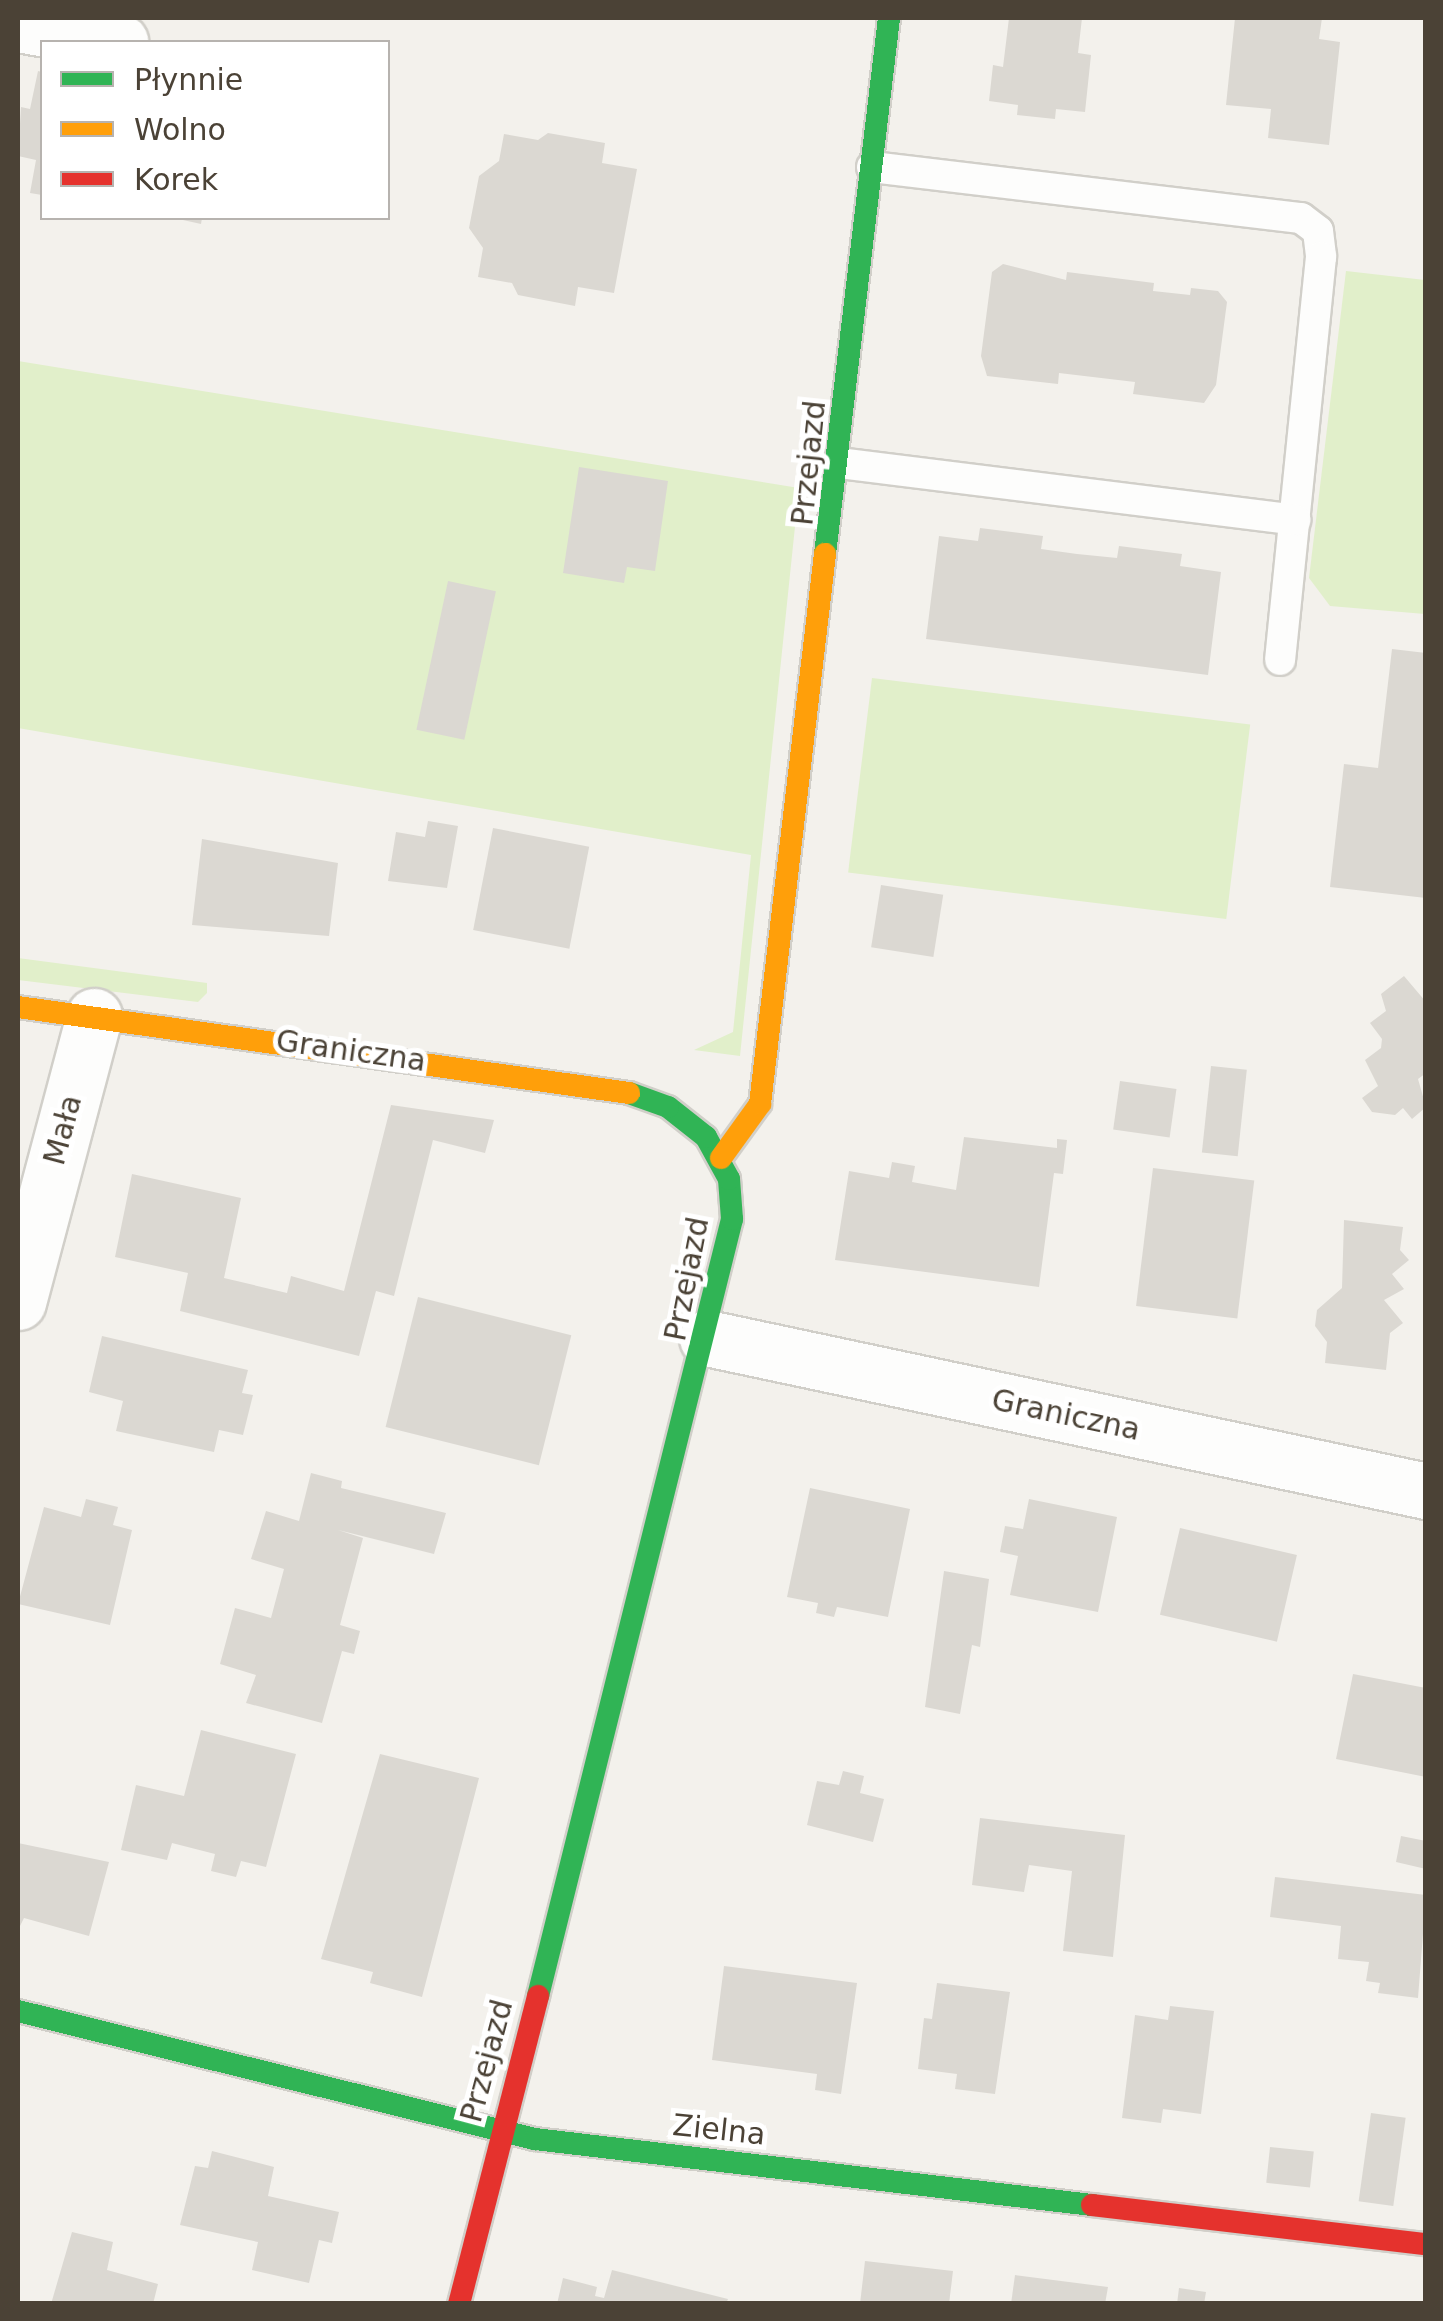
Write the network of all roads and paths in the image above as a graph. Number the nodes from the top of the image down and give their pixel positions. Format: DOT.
graph roads {
  1 [pos="889,18"];
  2 [pos="18,24"];
  3 [pos="109,40"];
  4 [pos="872,167"];
  5 [pos="839,462"];
  6 [pos="1294,520"];
  7 [pos="1280,660"];
  8 [pos="18,1006"];
  9 [pos="94,1016"];
  10 [pos="721,1158"];
  11 [pos="18,1302"];
  12 [pos="707,1338"];
  13 [pos="1426,1491"];
  14 [pos="18,2011"];
  15 [pos="499,2134"];
  16 [pos="1426,2244"];
  17 [pos="459,2304"];
  1 -- 4 [label="street, Przejazd"];
  2 -- 3 [label="street"];
  4 -- 5 [label="street, Przejazd"];
  4 -- 6 [label="lane"];
  5 -- 6 [label="lane"];
  5 -- 10 [label="street, Przejazd"];
  6 -- 7 [label="lane"];
  8 -- 9 [label="street, Graniczna"];
  9 -- 10 [label="street, Graniczna"];
  9 -- 11 [label="street, Mała"];
  10 -- 12 [label="street, Przejazd"];
  12 -- 13 [label="street, Graniczna"];
  12 -- 15 [label="street, Przejazd"];
  14 -- 15 [label="street, Zielna"];
  15 -- 16 [label="street, Zielna"];
  15 -- 17 [label="street, Przejazd"];
}
